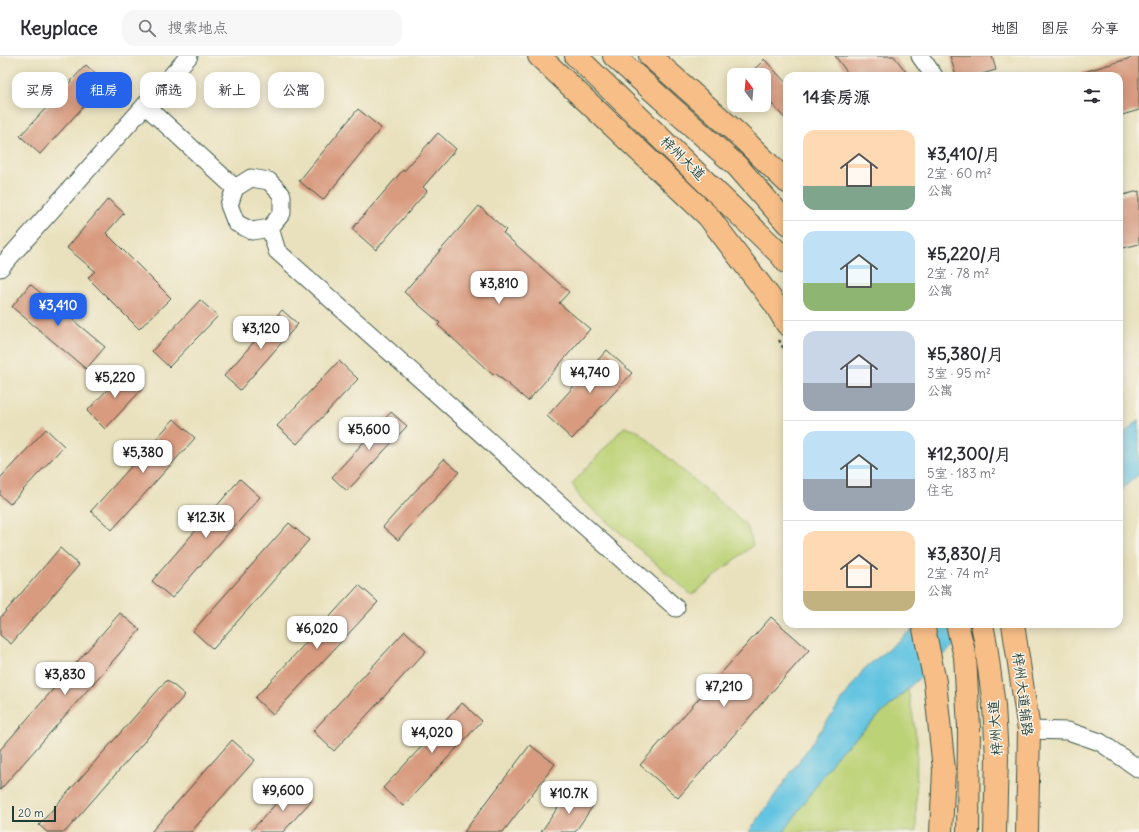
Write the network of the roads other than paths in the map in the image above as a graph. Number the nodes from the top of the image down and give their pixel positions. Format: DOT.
graph roads {
  1 [pos="189,56"];
  2 [pos="539,56"];
  3 [pos="576,56"];
  4 [pos="614,56"];
  5 [pos="650,56"];
  6 [pos="920,56"];
  7 [pos="175,72"];
  8 [pos="931,72"];
  9 [pos="142,108"];
  10 [pos="148,108"];
  11 [pos="783,178"];
  12 [pos="235,188"];
  13 [pos="783,218"];
  14 [pos="270,228"];
  15 [pos="783,258"];
  16 [pos="0,268"];
  17 [pos="781,329"];
  18 [pos="676,608"];
  19 [pos="924,628"];
  20 [pos="958,628"];
  21 [pos="983,628"];
  22 [pos="1014,628"];
  23 [pos="1029,730"];
  24 [pos="1139,769"];
  25 [pos="941,832"];
  26 [pos="968,832"];
  27 [pos="995,832"];
  28 [pos="1027,832"];
  1 -- 7 [label="street"];
  2 -- 17 [label="main road"];
  3 -- 15 [label="main road, 梓州大道"];
  4 -- 13 [label="main road, 梓州大道"];
  5 -- 11 [label="main road"];
  6 -- 8 [label="street"];
  9 -- 16 [label="street"];
  10 -- 12 [label="street"];
  12 -- 14 [label="street"];
  12 -- 14 [label="street"];
  14 -- 18 [label="street"];
  19 -- 25 [label="main road"];
  20 -- 26 [label="main road, 梓州大道"];
  21 -- 27 [label="main road, 梓州大道"];
  22 -- 23 [label="main road, 梓州大道辅路"];
  23 -- 24 [label="street"];
  23 -- 28 [label="main road, 梓州大道辅路"];
}
